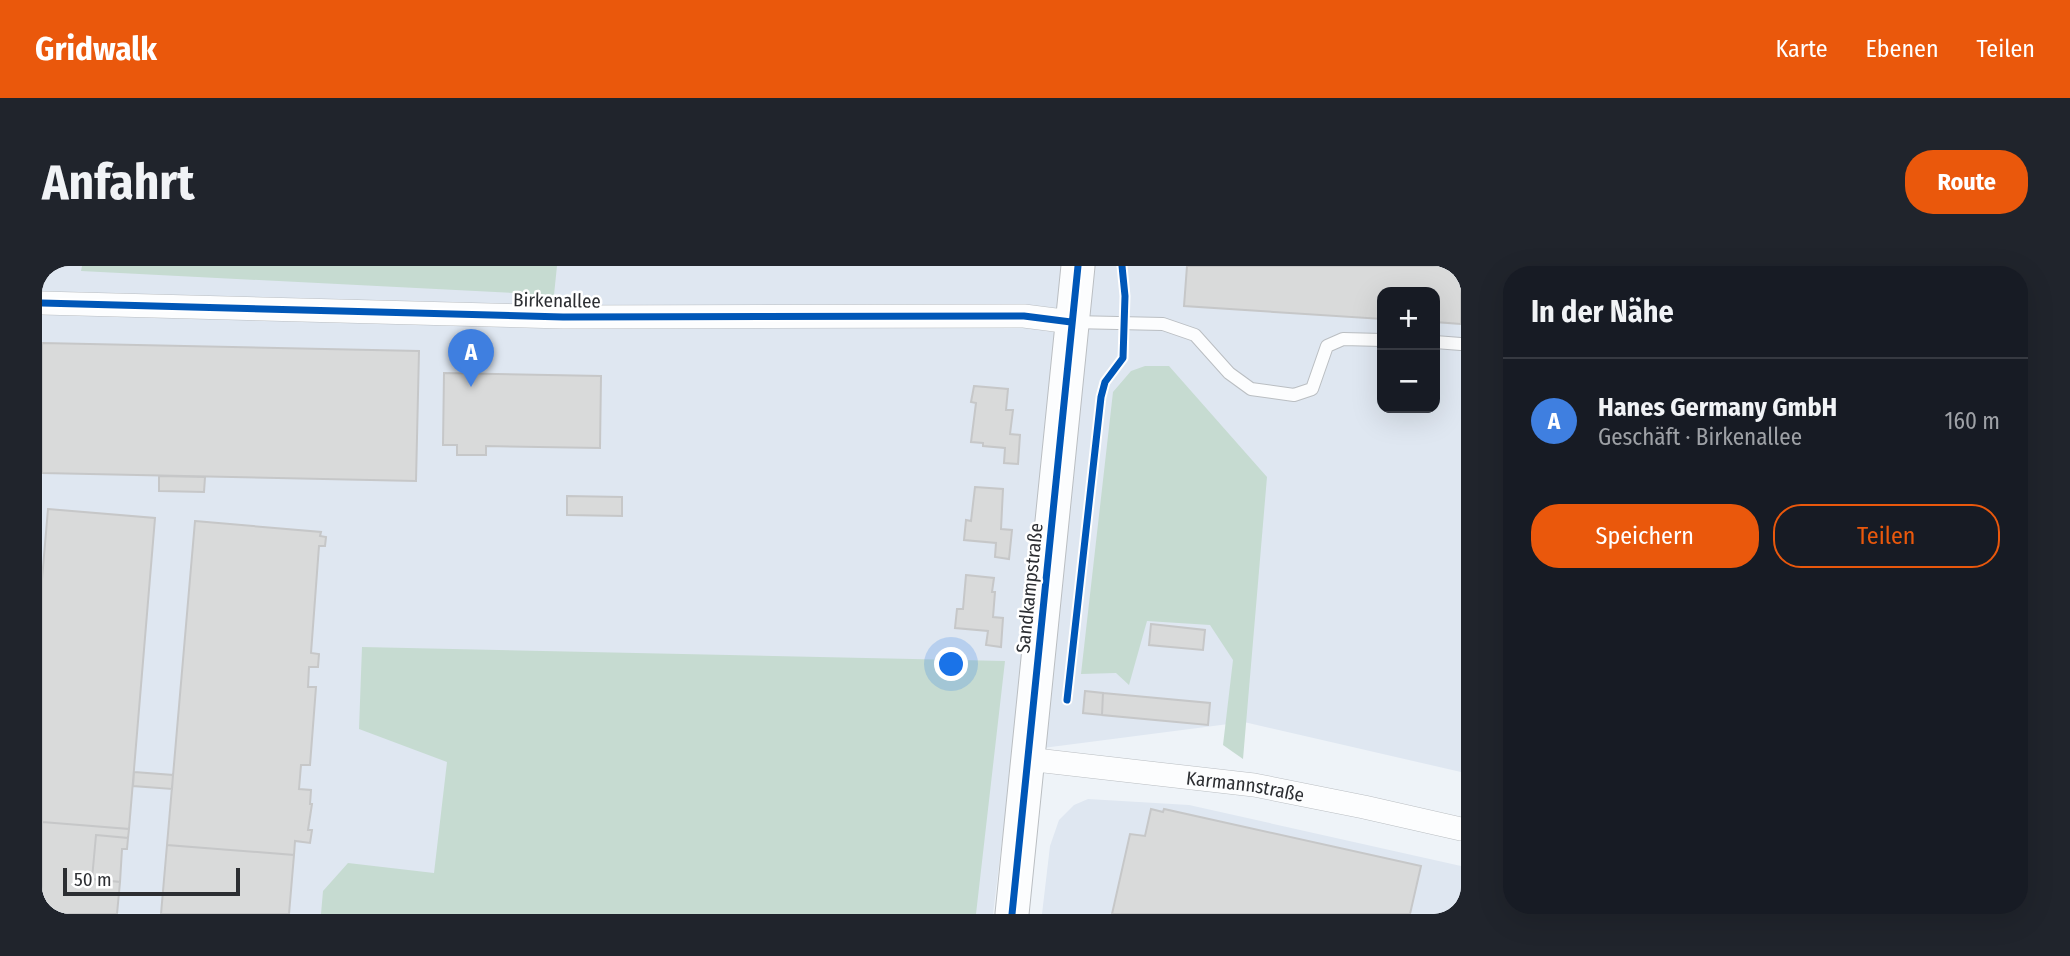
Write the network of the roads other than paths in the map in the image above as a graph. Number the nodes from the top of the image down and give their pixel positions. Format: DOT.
graph roads {
  1 [pos="1078,266"];
  2 [pos="42,303"];
  3 [pos="1071,322"];
  4 [pos="1377,340"];
  5 [pos="1440,342"];
  6 [pos="1461,344"];
  7 [pos="1027,759"];
  8 [pos="1461,829"];
  9 [pos="1012,914"];
  1 -- 3 [label="street, Sandkampstraße"];
  2 -- 3 [label="street, Birkenallee"];
  3 -- 4 [label="lane"];
  3 -- 7 [label="street, Sandkampstraße"];
  5 -- 6 [label="lane"];
  7 -- 8 [label="street, Karmannstraße"];
  7 -- 9 [label="street, Sandkampstraße"];
}
